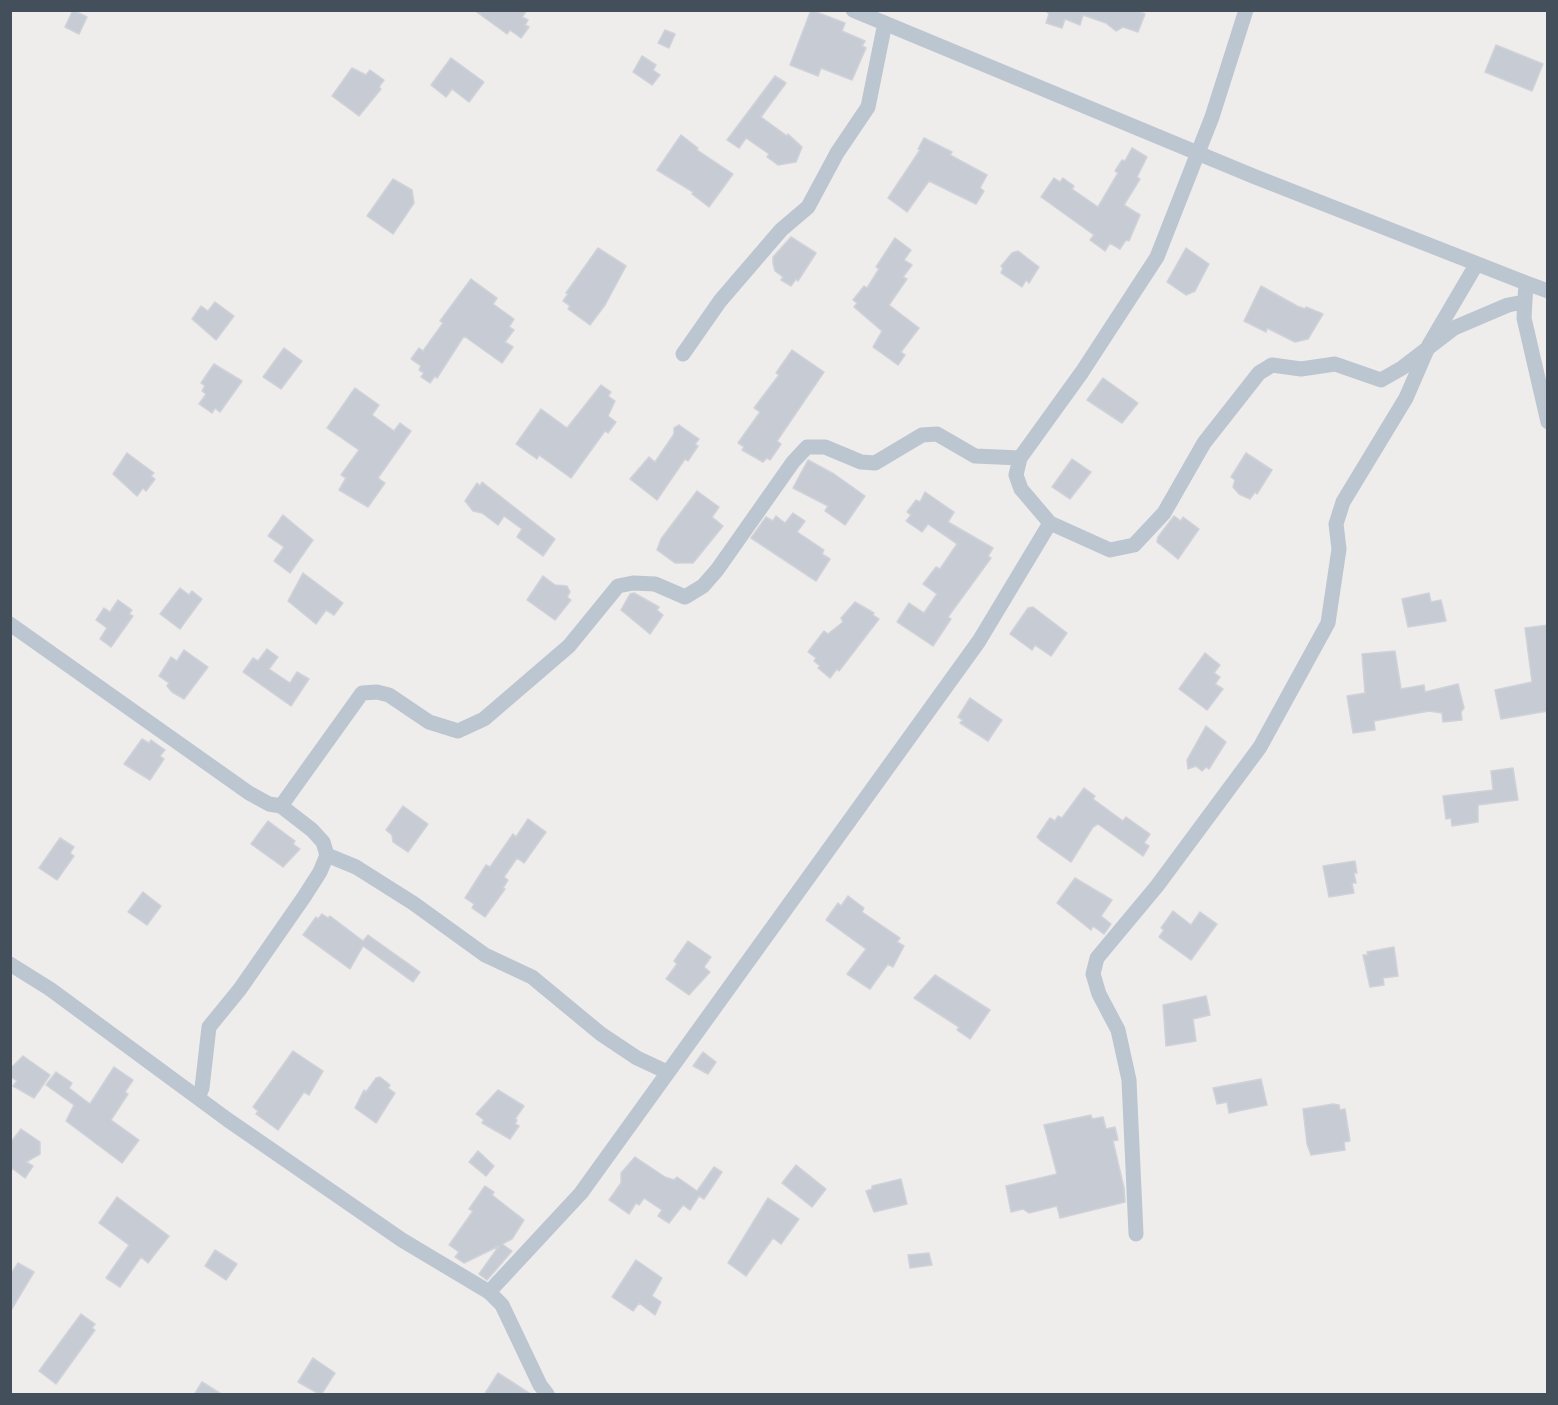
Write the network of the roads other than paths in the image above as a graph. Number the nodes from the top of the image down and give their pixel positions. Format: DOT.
graph roads {
  1 [pos="853,10"];
  2 [pos="1246,10"];
  3 [pos="885,23"];
  4 [pos="1198,152"];
  5 [pos="1476,265"];
  6 [pos="1526,283"];
  7 [pos="1548,291"];
  8 [pos="1524,302"];
  9 [pos="1430,345"];
  10 [pos="683,354"];
  11 [pos="1548,422"];
  12 [pos="1020,458"];
  13 [pos="1050,523"];
  14 [pos="10,624"];
  15 [pos="281,806"];
  16 [pos="327,855"];
  17 [pos="10,964"];
  18 [pos="667,1072"];
  19 [pos="198,1098"];
  20 [pos="1136,1234"];
  21 [pos="489,1292"];
  22 [pos="548,1395"];
  1 -- 3 [label="street"];
  2 -- 4 [label="street"];
  3 -- 4 [label="street"];
  3 -- 10 [label="street"];
  4 -- 5 [label="street"];
  4 -- 12 [label="street"];
  5 -- 6 [label="street"];
  5 -- 9 [label="street"];
  6 -- 7 [label="street"];
  6 -- 8 [label="street"];
  8 -- 9 [label="street"];
  8 -- 11 [label="street"];
  9 -- 13 [label="street"];
  9 -- 20 [label="street"];
  12 -- 13 [label="street"];
  12 -- 15 [label="street"];
  13 -- 18 [label="street"];
  14 -- 15 [label="street"];
  15 -- 16 [label="street"];
  16 -- 18 [label="street"];
  16 -- 19 [label="street"];
  17 -- 19 [label="street"];
  18 -- 21 [label="street"];
  19 -- 21 [label="street"];
  21 -- 22 [label="street"];
}
